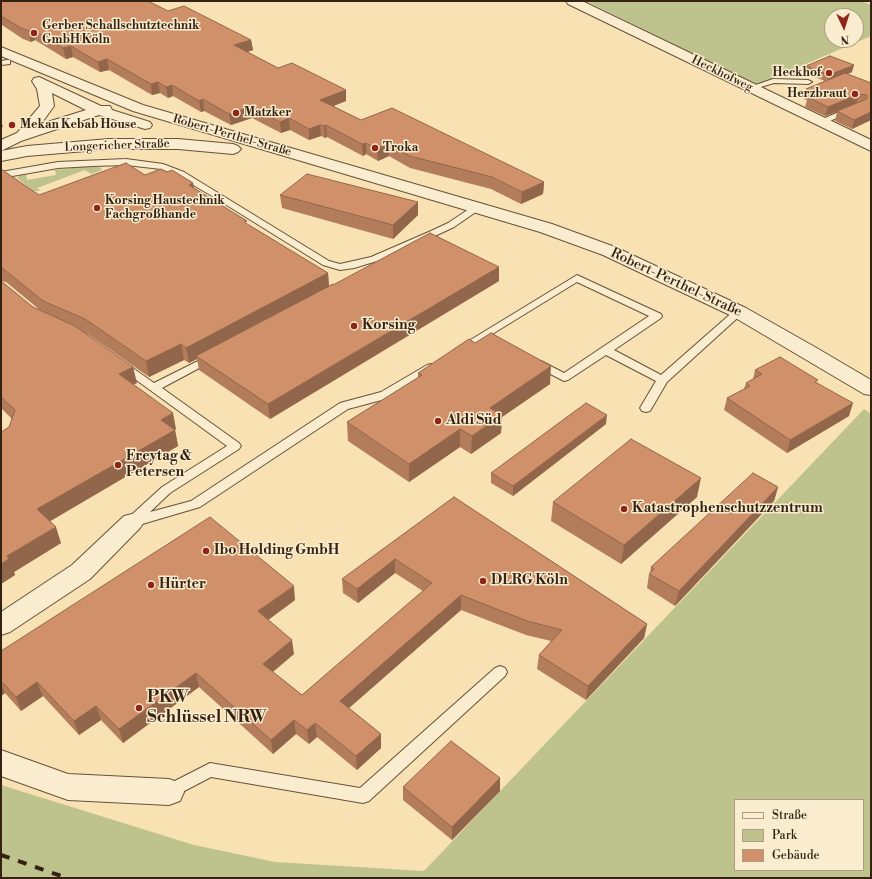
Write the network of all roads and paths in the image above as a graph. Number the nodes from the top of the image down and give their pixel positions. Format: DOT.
graph roads {
  1 [pos="572,1"];
  2 [pos="2,59"];
  3 [pos="39,81"];
  4 [pos="808,82"];
  5 [pos="751,88"];
  6 [pos="97,91"];
  7 [pos="860,107"];
  8 [pos="138,108"];
  9 [pos="98,110"];
  10 [pos="820,122"];
  11 [pos="16,138"];
  12 [pos="1,146"];
  13 [pos="871,146"];
  14 [pos="233,149"];
  15 [pos="1,156"];
  16 [pos="118,162"];
  17 [pos="108,171"];
  18 [pos="5,174"];
  19 [pos="17,182"];
  20 [pos="473,206"];
  21 [pos="354,265"];
  22 [pos="349,278"];
  23 [pos="739,312"];
  24 [pos="486,334"];
  25 [pos="498,341"];
  26 [pos="606,350"];
  27 [pos="222,351"];
  28 [pos="452,354"];
  29 [pos="530,359"];
  30 [pos="116,361"];
  31 [pos="439,362"];
  32 [pos="662,380"];
  33 [pos="154,388"];
  34 [pos="871,389"];
  35 [pos="646,408"];
  36 [pos="132,522"];
  37 [pos="1,625"];
  38 [pos="500,672"];
  39 [pos="1,763"];
  40 [pos="169,792"];
  1 -- 5 [label="street, Heckhofweg"];
  2 -- 3 [label="street, Robert-Perthel-Straße"];
  2 -- 6 [label="street, Robert-Perthel-Straße"];
  3 -- 9 [label="street, Robert-Perthel-Straße"];
  3 -- 11 [label="street, Longericher Straße"];
  4 -- 5 [label="lane"];
  5 -- 10 [label="street, Heckhofweg"];
  6 -- 8 [label="street, Robert-Perthel-Straße"];
  6 -- 9 [label="street"];
  7 -- 10 [label="lane"];
  8 -- 9 [label="street, Longericher Straße"];
  8 -- 20 [label="street, Robert-Perthel-Straße"];
  9 -- 11 [label="street, Longericher Straße"];
  9 -- 12 [label="street, Longericher Straße"];
  9 -- 14 [label="street, Robert-Perthel-Straße"];
  10 -- 13 [label="street, Heckhofweg"];
  11 -- 12 [label="street, Longericher Straße"];
  14 -- 15 [label="street, Longericher Straße"];
  14 -- 20 [label="street, Robert-Perthel-Straße"];
  16 -- 17 [label="lane"];
  16 -- 18 [label="lane"];
  16 -- 21 [label="lane"];
  18 -- 19 [label="lane"];
  20 -- 21 [label="lane"];
  20 -- 23 [label="street, Robert-Perthel-Straße"];
  21 -- 22 [label="lane"];
  23 -- 32 [label="lane"];
  23 -- 34 [label="street, Robert-Perthel-Straße"];
  24 -- 25 [label="lane"];
  24 -- 26 [label="lane"];
  24 -- 28 [label="lane"];
  26 -- 29 [label="lane"];
  26 -- 32 [label="lane"];
  27 -- 33 [label="lane"];
  30 -- 33 [label="lane"];
  31 -- 36 [label="lane"];
  32 -- 35 [label="lane"];
  33 -- 36 [label="lane"];
  36 -- 37 [label="street"];
  38 -- 40 [label="lane"];
  39 -- 40 [label="street"];
}
